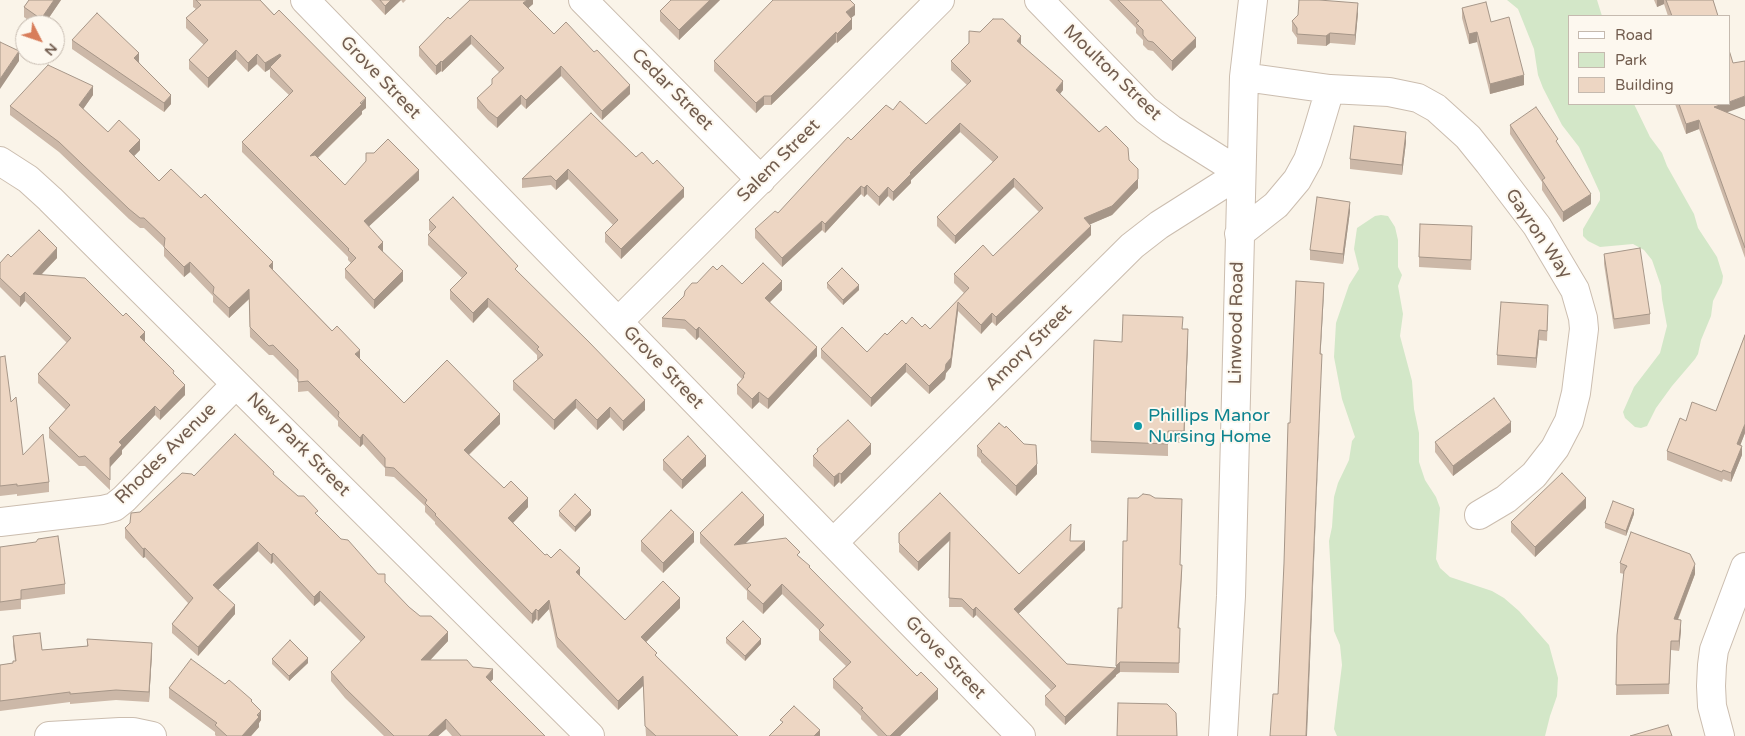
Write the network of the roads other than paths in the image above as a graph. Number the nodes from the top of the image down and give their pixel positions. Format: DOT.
graph roads {
  1 [pos="305,0"];
  2 [pos="583,0"];
  3 [pos="940,0"];
  4 [pos="1039,0"];
  5 [pos="1253,0"];
  6 [pos="1244,77"];
  7 [pos="1330,89"];
  8 [pos="0,160"];
  9 [pos="1241,173"];
  10 [pos="761,180"];
  11 [pos="1239,234"];
  12 [pos="618,322"];
  13 [pos="236,384"];
  14 [pos="1479,515"];
  15 [pos="0,522"];
  16 [pos="833,543"];
  17 [pos="1745,567"];
  18 [pos="49,736"];
  19 [pos="152,736"];
  20 [pos="590,736"];
  21 [pos="1021,736"];
  22 [pos="1223,736"];
  23 [pos="1720,736"];
  1 -- 12 [label="street, Grove Street"];
  2 -- 10 [label="street, Cedar Street"];
  3 -- 10 [label="street, Salem Street"];
  4 -- 9 [label="street, Moulton Street"];
  5 -- 6 [label="street, Linwood Road"];
  6 -- 7 [label="street, Gayron Way"];
  6 -- 9 [label="street, Linwood Road"];
  7 -- 11 [label="street"];
  7 -- 14 [label="street, Gayron Way"];
  8 -- 13 [label="street, New Park Street"];
  9 -- 11 [label="street, Linwood Road"];
  9 -- 16 [label="street, Amory Street"];
  10 -- 12 [label="street, Salem Street"];
  11 -- 22 [label="street, Linwood Road"];
  12 -- 16 [label="street, Grove Street"];
  13 -- 15 [label="street, Rhodes Avenue"];
  13 -- 20 [label="street, New Park Street"];
  16 -- 21 [label="street, Grove Street"];
  17 -- 23 [label="street"];
  18 -- 19 [label="street"];
}
